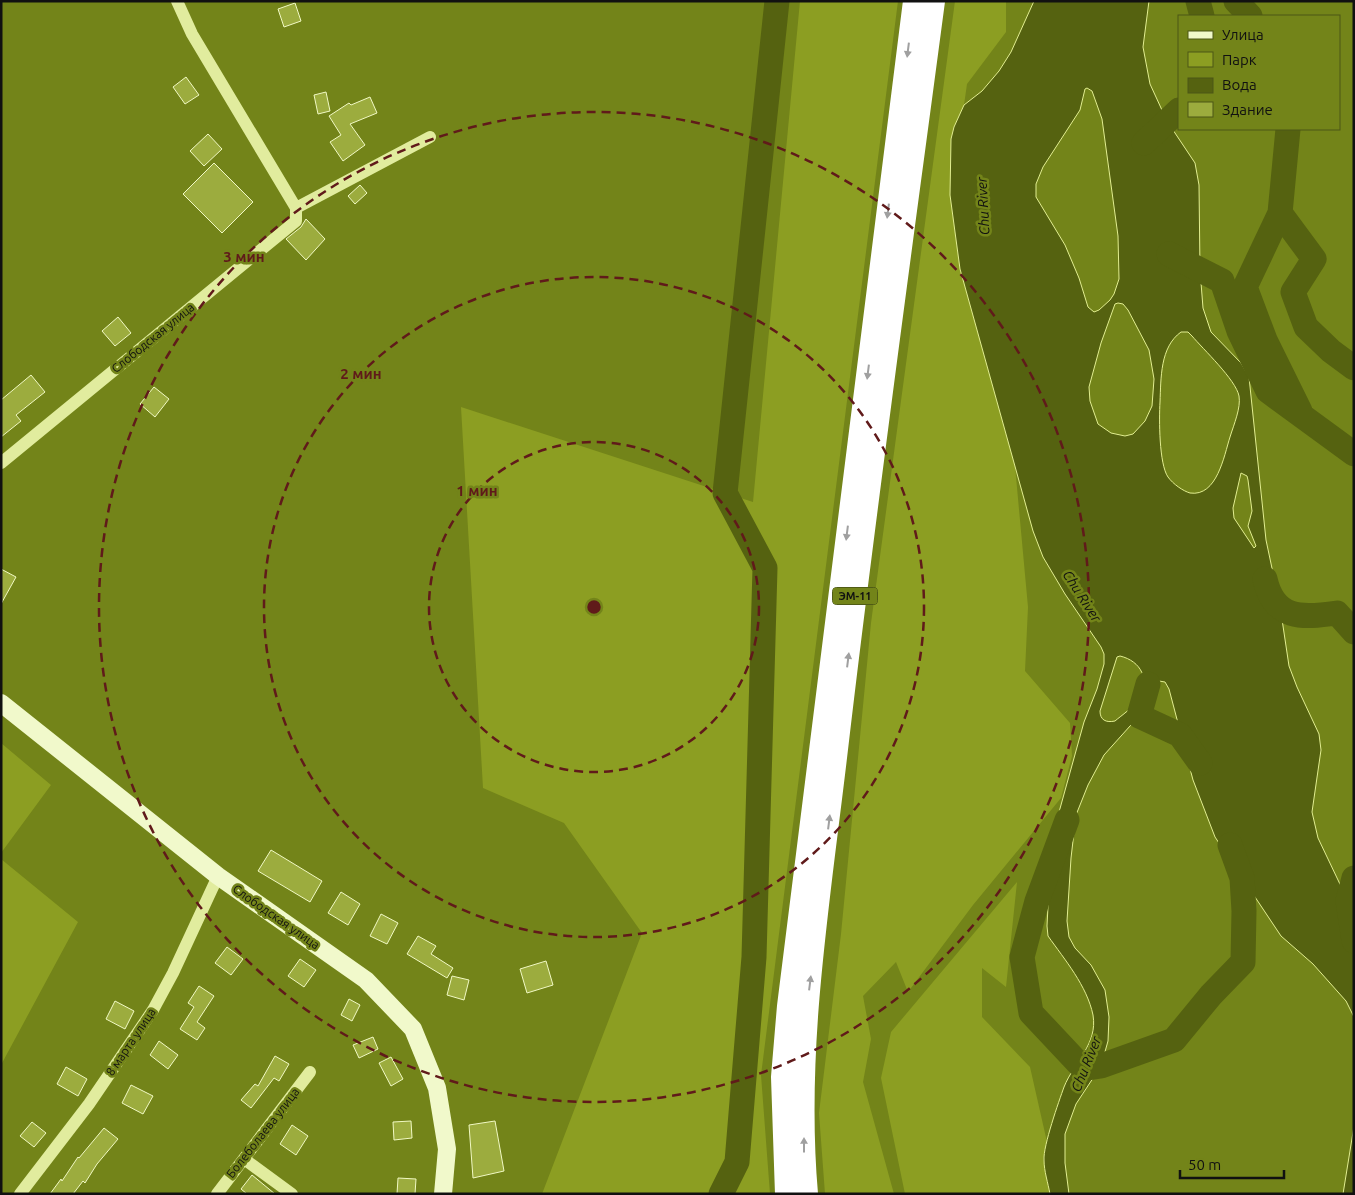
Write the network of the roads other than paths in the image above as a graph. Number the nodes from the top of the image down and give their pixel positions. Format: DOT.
graph roads {
  1 [pos="177,1"];
  2 [pos="914,1"];
  3 [pos="934,1"];
  4 [pos="430,137"];
  5 [pos="296,208"];
  6 [pos="1,463"];
  7 [pos="1,703"];
  8 [pos="218,876"];
  9 [pos="310,1072"];
  10 [pos="244,1159"];
  11 [pos="20,1194"];
  12 [pos="217,1194"];
  13 [pos="292,1194"];
  14 [pos="443,1194"];
  15 [pos="786,1194"];
  16 [pos="807,1194"];
  1 -- 5 [label="street"];
  2 -- 15 [label="highway, ЭМ-11, one-way"];
  16 -- 3 [label="highway, ЭМ-11, one-way"];
  4 -- 5 [label="street"];
  5 -- 6 [label="street, Слободская улица"];
  7 -- 8 [label="street, Слободская улица"];
  8 -- 11 [label="street, 8 марта улица"];
  8 -- 14 [label="street, Слободская улица"];
  9 -- 10 [label="street, Болеболаева улица"];
  10 -- 12 [label="street, Болеболаева улица"];
  10 -- 13 [label="street"];
}
